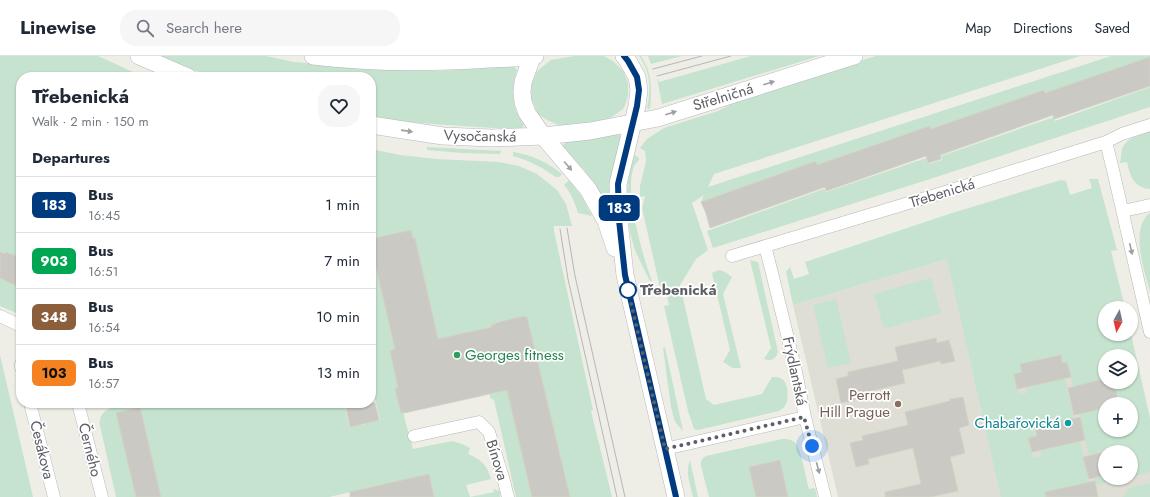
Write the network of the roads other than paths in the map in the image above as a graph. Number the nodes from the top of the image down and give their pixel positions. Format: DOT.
graph roads {
  1 [pos="139,56"];
  2 [pos="313,56"];
  3 [pos="533,56"];
  4 [pos="624,56"];
  5 [pos="854,56"];
  6 [pos="176,72"];
  7 [pos="633,123"];
  8 [pos="1150,124"];
  9 [pos="376,126"];
  10 [pos="590,131"];
  11 [pos="543,136"];
  12 [pos="1106,142"];
  13 [pos="1150,205"];
  14 [pos="1123,211"];
  15 [pos="764,246"];
  16 [pos="732,256"];
  17 [pos="625,275"];
  18 [pos="0,316"];
  19 [pos="16,324"];
  20 [pos="1150,332"];
  21 [pos="31,408"];
  22 [pos="79,408"];
  23 [pos="804,417"];
  24 [pos="414,436"];
  25 [pos="665,449"];
  26 [pos="54,497"];
  27 [pos="102,497"];
  28 [pos="508,497"];
  29 [pos="676,497"];
  30 [pos="826,497"];
  1 -- 6 [label="main road"];
  2 -- 3 [label="main road"];
  3 -- 11 [label="main road"];
  4 -- 7 [label="main road"];
  7 -- 5 [label="main road, Střelničná, one-way"];
  7 -- 10 [label="main road, Střelničná"];
  7 -- 17 [label="main road"];
  8 -- 12 [label="street, Třebenická"];
  9 -- 11 [label="main road, Vysočanská, one-way"];
  10 -- 11 [label="main road, Vysočanská"];
  11 -- 17 [label="main road, one-way"];
  12 -- 14 [label="street"];
  12 -- 15 [label="street, Třebenická"];
  13 -- 14 [label="street"];
  14 -- 20 [label="street, one-way"];
  15 -- 16 [label="street, Třebenická"];
  15 -- 23 [label="street, Frýdlantská"];
  17 -- 25 [label="main road"];
  18 -- 19 [label="street"];
  21 -- 26 [label="street, Česákova"];
  22 -- 27 [label="street, Černého"];
  23 -- 25 [label="street"];
  23 -- 30 [label="street, Frýdlantská, one-way"];
  24 -- 28 [label="street, Bínova"];
  25 -- 29 [label="main road"];
}
